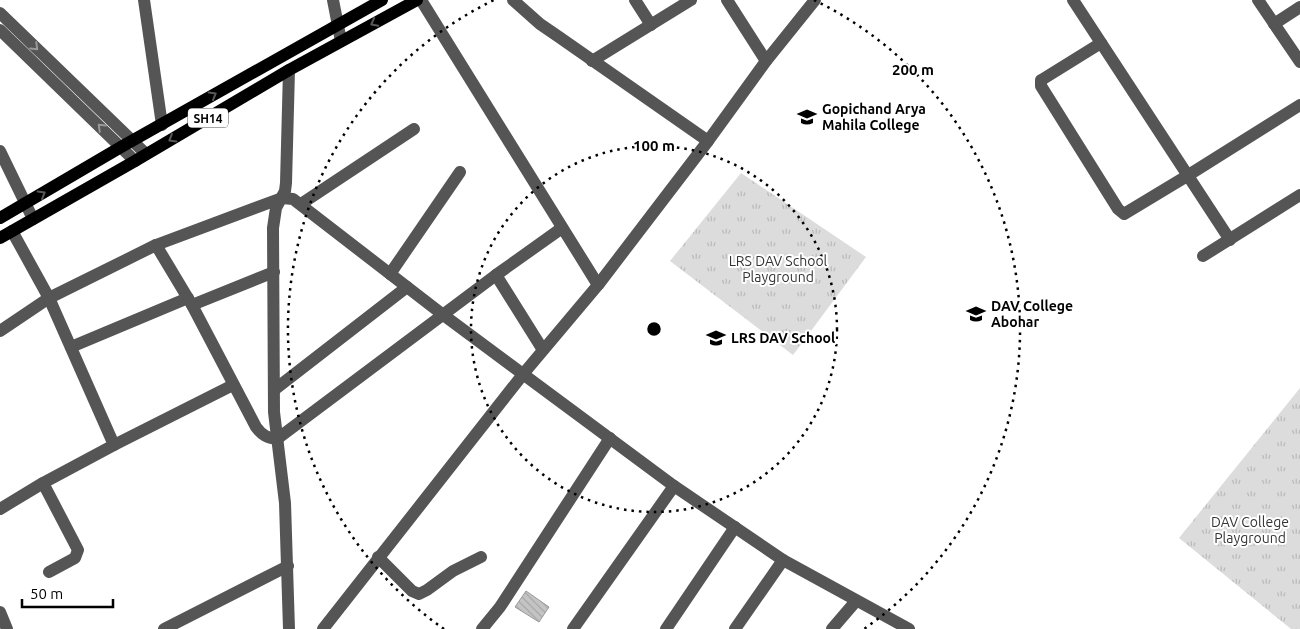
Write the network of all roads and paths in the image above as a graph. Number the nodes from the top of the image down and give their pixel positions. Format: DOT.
graph roads {
  1 [pos="144,0"];
  2 [pos="333,0"];
  3 [pos="382,0"];
  4 [pos="417,0"];
  5 [pos="421,0"];
  6 [pos="513,0"];
  7 [pos="635,0"];
  8 [pos="691,0"];
  9 [pos="728,0"];
  10 [pos="814,0"];
  11 [pos="1258,0"];
  12 [pos="1078,2"];
  13 [pos="1300,7"];
  14 [pos="2,22"];
  15 [pos="1274,24"];
  16 [pos="338,26"];
  17 [pos="651,26"];
  18 [pos="341,41"];
  19 [pos="1101,43"];
  20 [pos="592,61"];
  21 [pos="766,61"];
  22 [pos="1300,62"];
  23 [pos="290,70"];
  24 [pos="1300,105"];
  25 [pos="162,125"];
  26 [pos="414,129"];
  27 [pos="708,141"];
  28 [pos="127,144"];
  29 [pos="0,151"];
  30 [pos="146,154"];
  31 [pos="135,161"];
  32 [pos="460,172"];
  33 [pos="1187,176"];
  34 [pos="282,198"];
  35 [pos="1299,198"];
  36 [pos="25,204"];
  37 [pos="301,204"];
  38 [pos="0,218"];
  39 [pos="33,219"];
  40 [pos="562,228"];
  41 [pos="12,231"];
  42 [pos="0,238"];
  43 [pos="1230,240"];
  44 [pos="156,246"];
  45 [pos="1203,256"];
  46 [pos="274,272"];
  47 [pos="390,274"];
  48 [pos="496,275"];
  49 [pos="598,285"];
  50 [pos="407,287"];
  51 [pos="49,298"];
  52 [pos="190,301"];
  53 [pos="442,314"];
  54 [pos="0,331"];
  55 [pos="71,347"];
  56 [pos="543,350"];
  57 [pos="524,373"];
  58 [pos="233,385"];
  59 [pos="274,390"];
  60 [pos="277,438"];
  61 [pos="610,438"];
  62 [pos="114,445"];
  63 [pos="43,483"];
  64 [pos="674,486"];
  65 [pos="0,509"];
  66 [pos="734,527"];
  67 [pos="481,557"];
  68 [pos="378,558"];
  69 [pos="783,560"];
  70 [pos="288,566"];
  71 [pos="49,572"];
  72 [pos="856,601"];
  73 [pos="0,612"];
  74 [pos="7,629"];
  75 [pos="164,629"];
  76 [pos="288,629"];
  77 [pos="323,629"];
  78 [pos="482,629"];
  79 [pos="573,629"];
  80 [pos="666,629"];
  81 [pos="735,629"];
  82 [pos="832,629"];
  83 [pos="909,629"];
  1 -- 25 [label="street"];
  2 -- 16 [label="street"];
  3 -- 16 [label="main road, SH14"];
  4 -- 18 [label="main road, SH14, one-way"];
  5 -- 40 [label="street"];
  6 -- 20 [label="street"];
  7 -- 17 [label="street"];
  8 -- 17 [label="street"];
  9 -- 21 [label="street"];
  10 -- 21 [label="street"];
  11 -- 15 [label="street"];
  12 -- 19 [label="street"];
  13 -- 15 [label="street"];
  14 -- 28 [label="street"];
  15 -- 22 [label="street"];
  16 -- 18 [label="street"];
  25 -- 16 [label="main road, SH14, one-way"];
  17 -- 20 [label="street"];
  18 -- 23 [label="main road, SH14"];
  19 -- 33 [label="street"];
  19 -- 33 [label="street"];
  20 -- 27 [label="street"];
  21 -- 27 [label="street"];
  23 -- 30 [label="main road, SH14, one-way"];
  23 -- 34 [label="street"];
  24 -- 33 [label="street"];
  25 -- 28 [label="main road, SH14"];
  26 -- 37 [label="street"];
  27 -- 49 [label="street"];
  28 -- 30 [label="street"];
  28 -- 31 [label="street"];
  36 -- 28 [label="main road, SH14, one-way"];
  29 -- 36 [label="street"];
  30 -- 31 [label="main road, SH14"];
  31 -- 39 [label="main road, SH14"];
  32 -- 47 [label="street"];
  33 -- 43 [label="street"];
  34 -- 37 [label="street"];
  34 -- 44 [label="street"];
  34 -- 46 [label="street"];
  35 -- 43 [label="street"];
  36 -- 38 [label="main road, SH14"];
  36 -- 39 [label="street"];
  37 -- 47 [label="street"];
  39 -- 41 [label="main road, SH14"];
  40 -- 48 [label="street"];
  40 -- 49 [label="street"];
  41 -- 42 [label="main road, SH14"];
  41 -- 51 [label="street"];
  43 -- 45 [label="street"];
  44 -- 51 [label="street"];
  44 -- 52 [label="street"];
  46 -- 52 [label="street"];
  46 -- 59 [label="street"];
  47 -- 50 [label="street"];
  48 -- 53 [label="street"];
  48 -- 56 [label="street"];
  49 -- 56 [label="street"];
  50 -- 53 [label="street"];
  50 -- 59 [label="street"];
  51 -- 54 [label="street"];
  51 -- 55 [label="street"];
  52 -- 55 [label="street"];
  52 -- 58 [label="street"];
  53 -- 57 [label="street"];
  53 -- 60 [label="street"];
  55 -- 62 [label="street"];
  56 -- 57 [label="street"];
  57 -- 61 [label="street"];
  57 -- 68 [label="street"];
  58 -- 60 [label="street"];
  58 -- 62 [label="street"];
  59 -- 60 [label="street"];
  60 -- 70 [label="street"];
  61 -- 64 [label="street"];
  61 -- 78 [label="street"];
  62 -- 63 [label="street"];
  63 -- 65 [label="street"];
  63 -- 71 [label="street"];
  64 -- 66 [label="street"];
  64 -- 79 [label="street"];
  66 -- 69 [label="street"];
  66 -- 80 [label="street"];
  67 -- 68 [label="street"];
  68 -- 77 [label="street"];
  69 -- 72 [label="street"];
  69 -- 81 [label="street"];
  70 -- 75 [label="street"];
  70 -- 76 [label="street"];
  72 -- 82 [label="street"];
  72 -- 83 [label="street"];
  73 -- 74 [label="street"];
}
